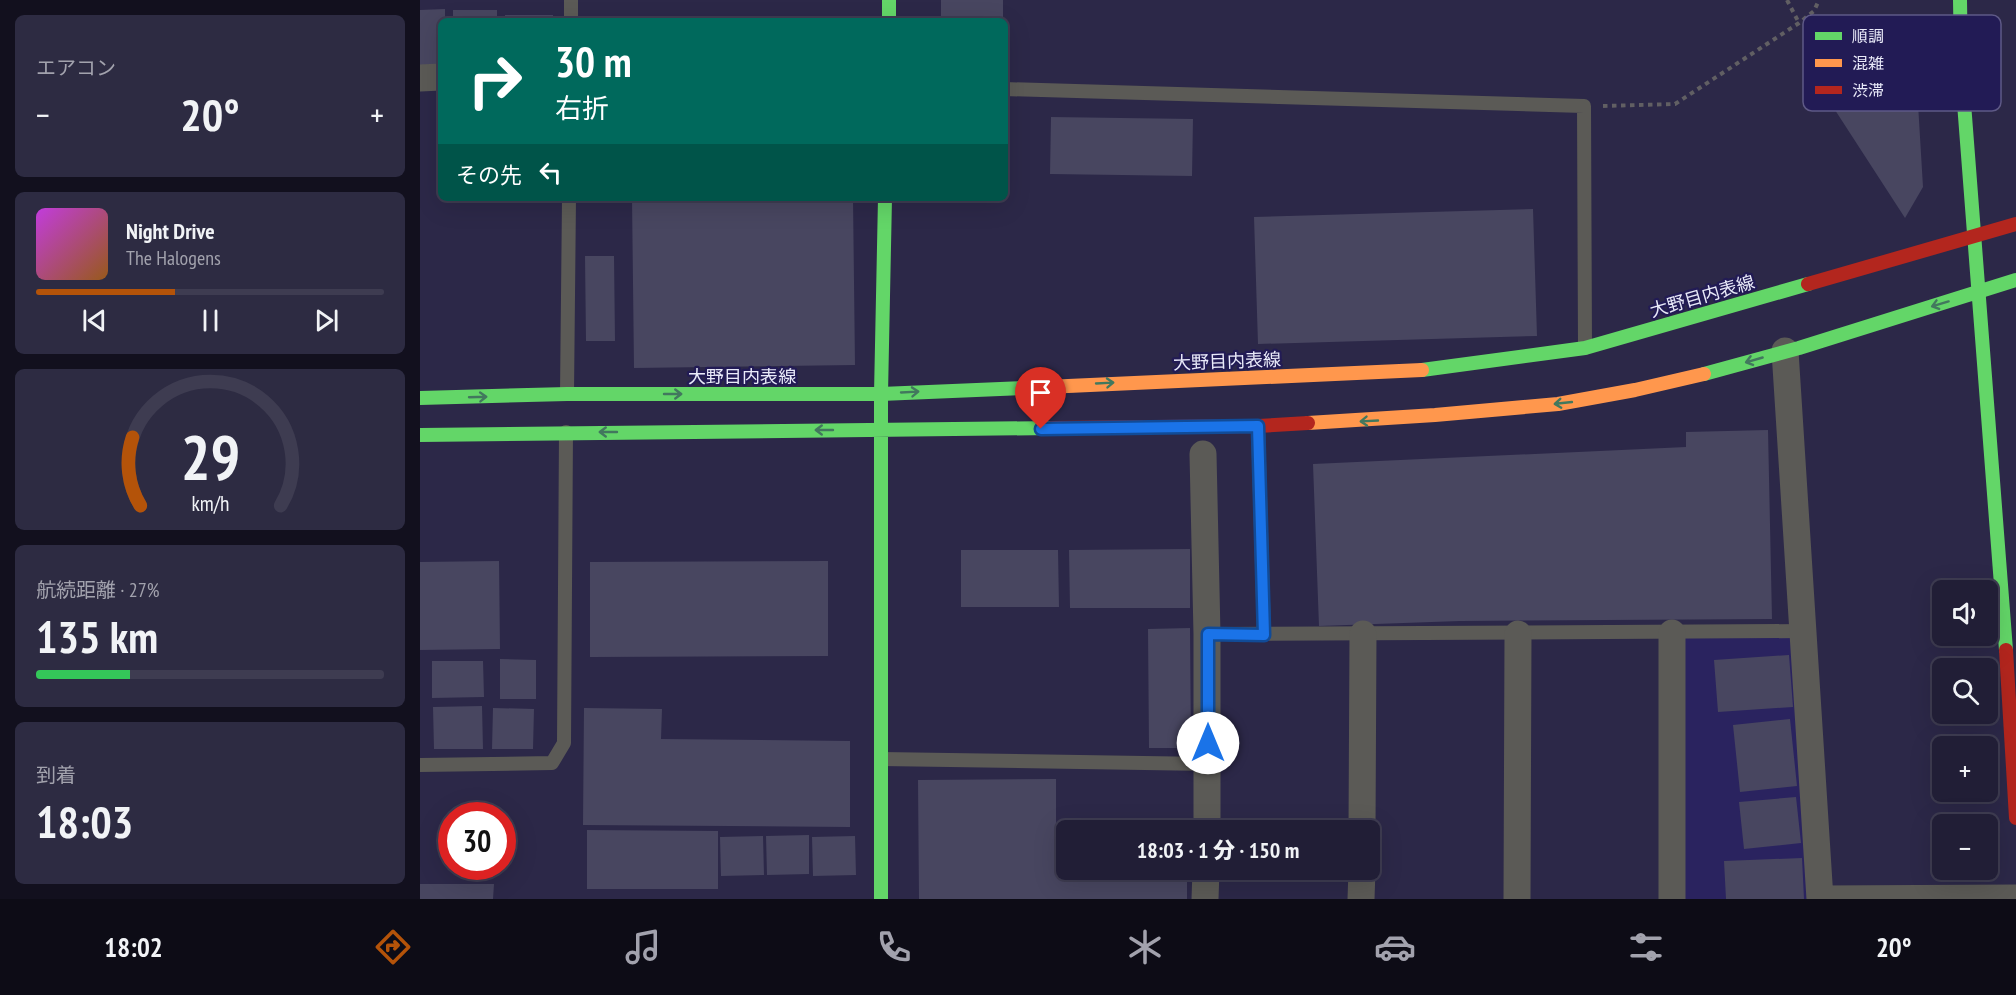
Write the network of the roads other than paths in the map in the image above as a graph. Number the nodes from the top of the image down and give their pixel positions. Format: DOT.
graph roads {
  1 [pos="572,0"];
  2 [pos="889,0"];
  3 [pos="1960,0"];
  4 [pos="1960,15"];
  5 [pos="571,18"];
  6 [pos="889,18"];
  7 [pos="420,78"];
  8 [pos="438,78"];
  9 [pos="1008,89"];
  10 [pos="1965,111"];
  11 [pos="568,201"];
  12 [pos="885,201"];
  13 [pos="2016,224"];
  14 [pos="1975,236"];
  15 [pos="2016,280"];
  16 [pos="1979,291"];
  17 [pos="1585,348"];
  18 [pos="1785,351"];
  19 [pos="567,394"];
  20 [pos="881,394"];
  21 [pos="420,398"];
  22 [pos="1258,426"];
  23 [pos="882,430"];
  24 [pos="566,432"];
  25 [pos="420,435"];
  26 [pos="1203,454"];
  27 [pos="2010,605"];
  28 [pos="1803,631"];
  29 [pos="1672,633"];
  30 [pos="1208,634"];
  31 [pos="1363,634"];
  32 [pos="1518,634"];
  33 [pos="1264,635"];
  34 [pos="881,759"];
  35 [pos="420,765"];
  36 [pos="1208,765"];
  37 [pos="2016,818"];
  38 [pos="1207,820"];
  39 [pos="1362,820"];
  40 [pos="1206,880"];
  41 [pos="1362,880"];
  42 [pos="2016,898"];
  43 [pos="881,899"];
  44 [pos="1205,899"];
  45 [pos="1361,899"];
  46 [pos="1517,899"];
  47 [pos="1672,899"];
  48 [pos="1820,899"];
  1 -- 5 [label="lane"];
  2 -- 6 [label="main road"];
  3 -- 4 [label="main road"];
  7 -- 8 [label="street"];
  9 -- 17 [label="lane"];
  10 -- 14 [label="main road"];
  11 -- 19 [label="lane"];
  12 -- 20 [label="main road"];
  13 -- 14 [label="main road, 大野目内表線"];
  14 -- 16 [label="main road"];
  14 -- 17 [label="main road, 大野目内表線"];
  15 -- 16 [label="main road"];
  16 -- 18 [label="main road, one-way"];
  16 -- 27 [label="main road"];
  20 -- 17 [label="main road, 大野目内表線, one-way"];
  18 -- 22 [label="main road, one-way"];
  18 -- 28 [label="street"];
  19 -- 20 [label="main road, 大野目内表線, one-way"];
  21 -- 19 [label="main road, 大野目内表線, one-way"];
  20 -- 23 [label="main road"];
  22 -- 23 [label="main road"];
  22 -- 33 [label="lane"];
  23 -- 24 [label="main road, one-way"];
  23 -- 34 [label="main road"];
  24 -- 25 [label="main road"];
  24 -- 35 [label="lane"];
  26 -- 30 [label="street"];
  27 -- 37 [label="main road"];
  28 -- 29 [label="lane"];
  28 -- 48 [label="street"];
  29 -- 32 [label="lane"];
  29 -- 47 [label="street"];
  30 -- 33 [label="lane"];
  30 -- 36 [label="street"];
  31 -- 32 [label="lane"];
  31 -- 33 [label="lane"];
  31 -- 39 [label="street"];
  32 -- 46 [label="street"];
  34 -- 36 [label="lane"];
  34 -- 43 [label="main road"];
  36 -- 38 [label="street"];
  40 -- 44 [label="street"];
  41 -- 45 [label="street"];
  42 -- 48 [label="street"];
}
